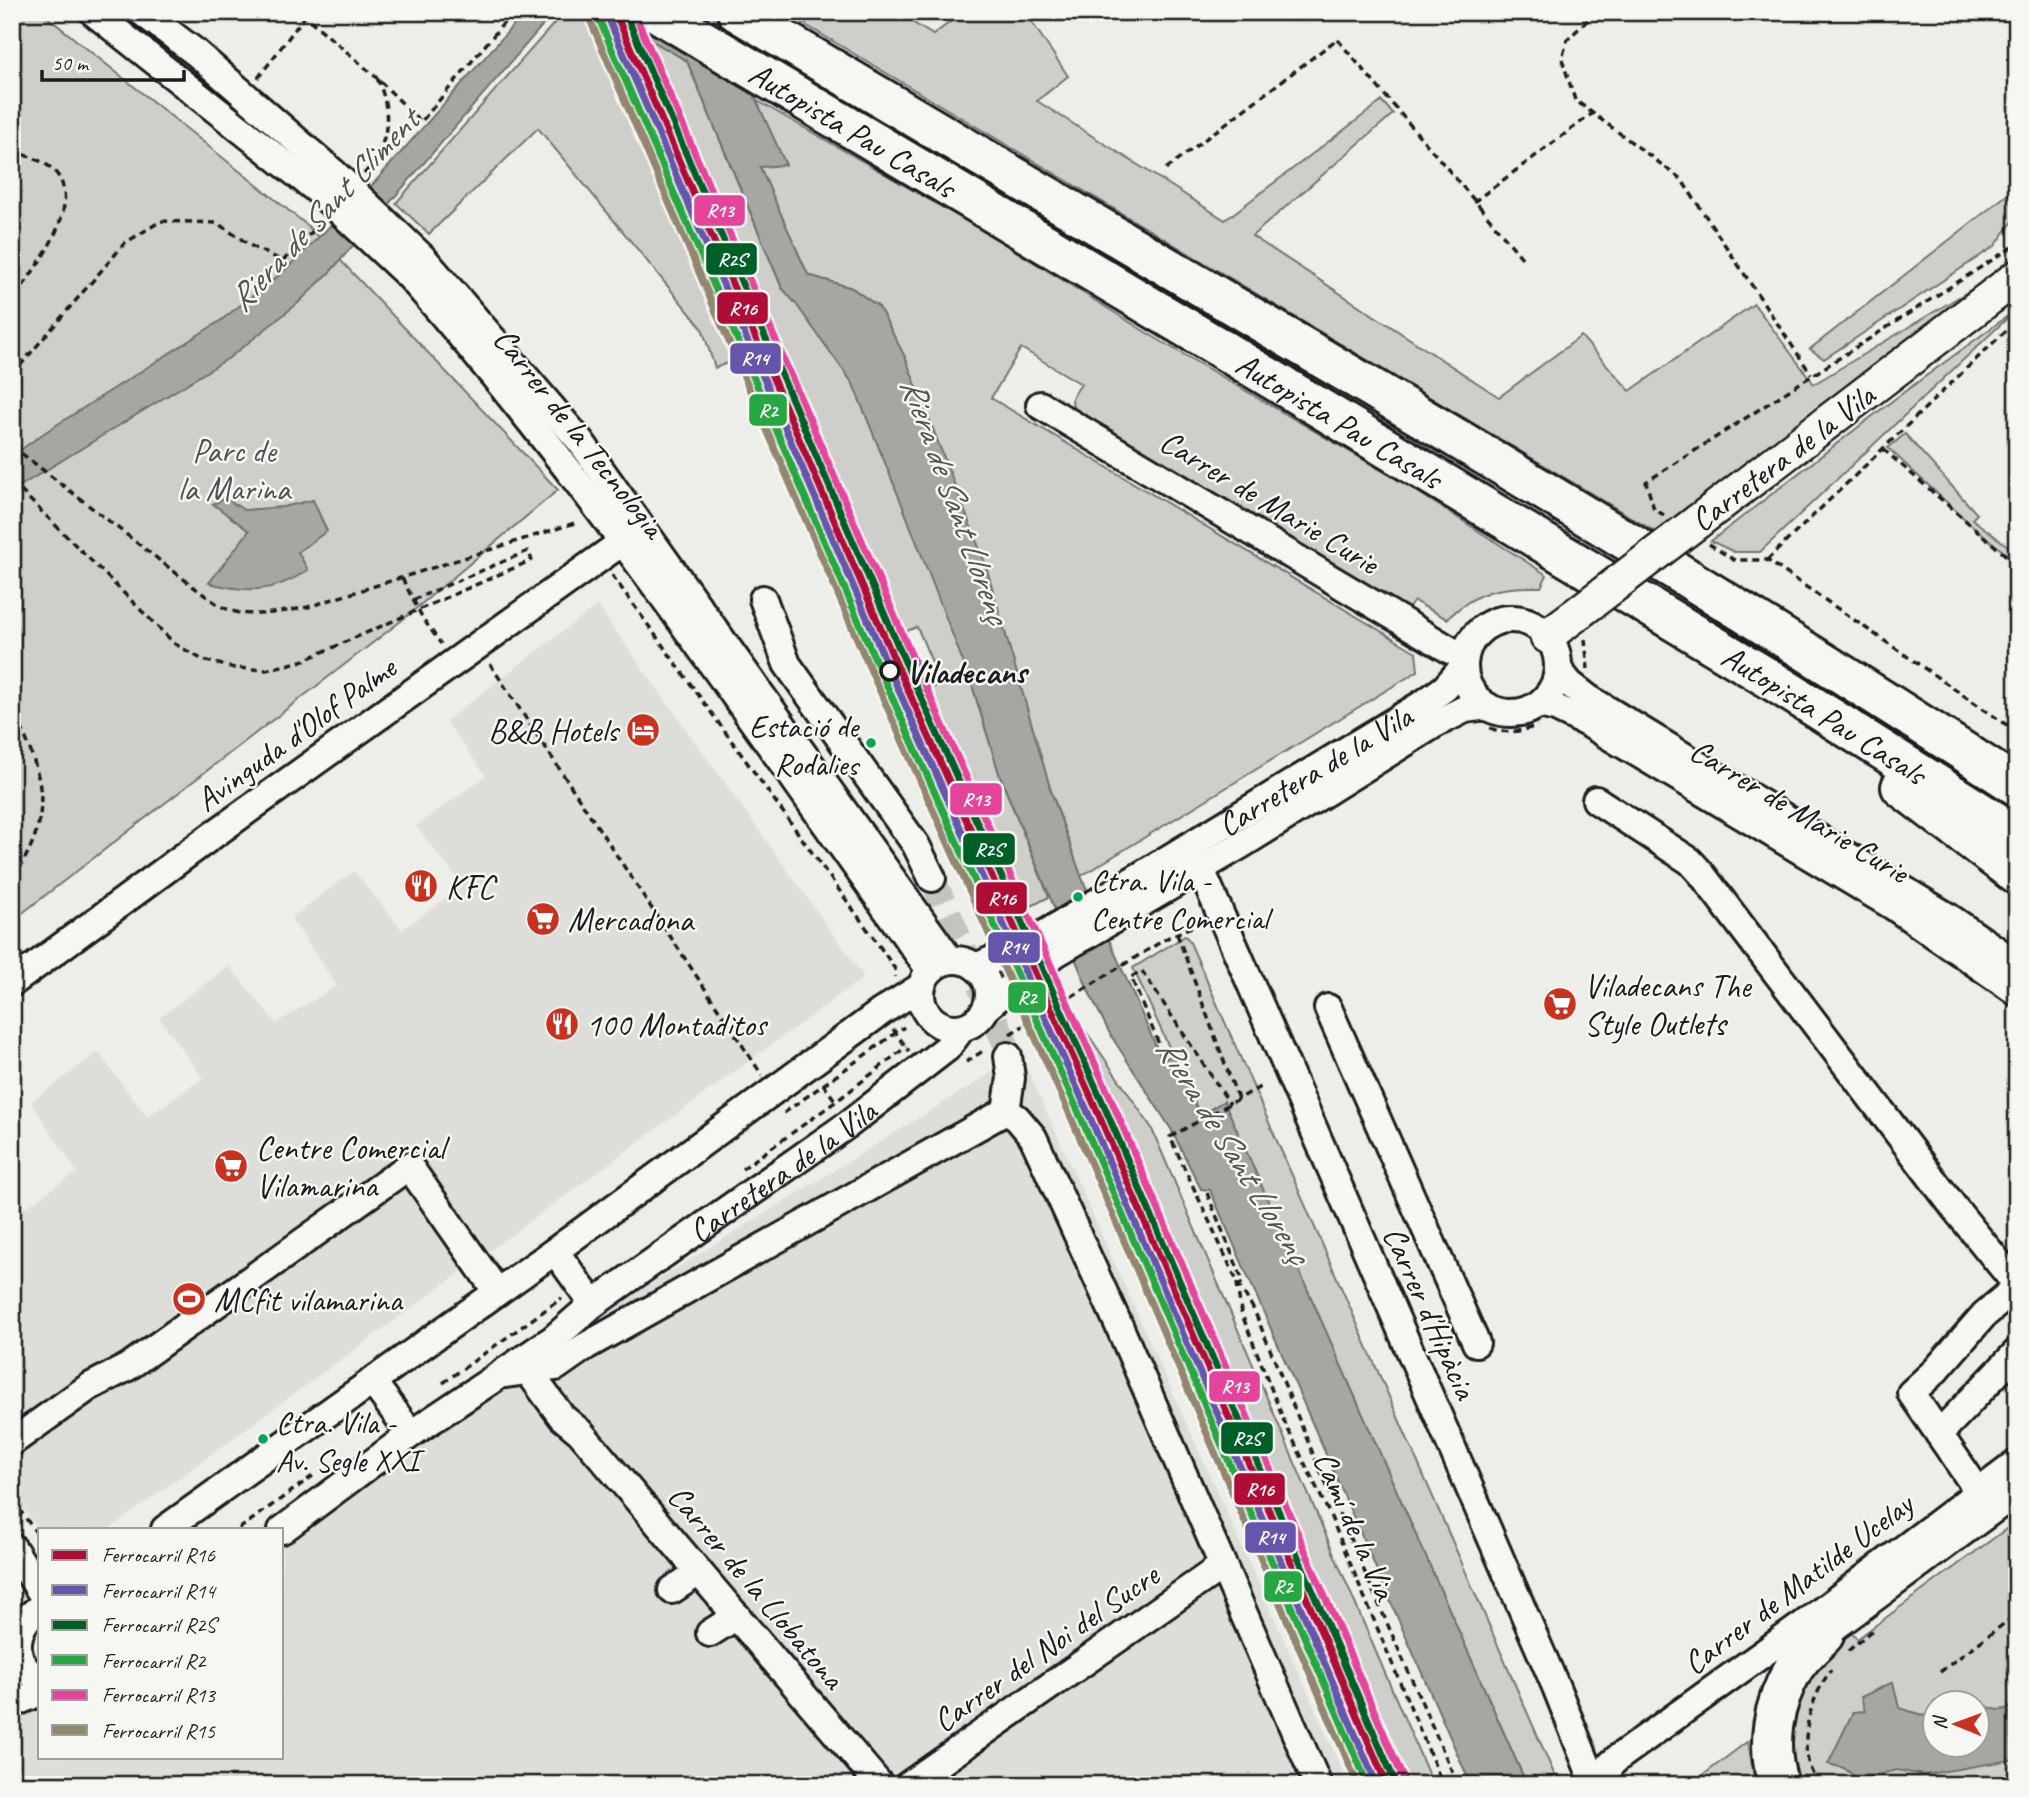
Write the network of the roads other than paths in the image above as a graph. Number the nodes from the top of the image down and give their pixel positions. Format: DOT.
graph roads {
  1 [pos="93,12"];
  2 [pos="142,12"];
  3 [pos="656,12"];
  4 [pos="751,21"];
  5 [pos="327,192"];
  6 [pos="417,268"];
  7 [pos="2017,277"];
  8 [pos="1040,405"];
  9 [pos="621,542"];
  10 [pos="763,599"];
  11 [pos="1547,636"];
  12 [pos="1464,661"];
  13 [pos="1558,669"];
  14 [pos="1773,681"];
  15 [pos="1539,704"];
  16 [pos="1487,706"];
  17 [pos="2017,786"];
  18 [pos="1596,800"];
  19 [pos="2017,835"];
  20 [pos="1200,867"];
  21 [pos="2017,875"];
  22 [pos="932,878"];
  23 [pos="1125,899"];
  24 [pos="985,963"];
  25 [pos="2017,964"];
  26 [pos="934,972"];
  27 [pos="12,982"];
  28 [pos="2017,992"];
  29 [pos="987,1007"];
  30 [pos="1328,1008"];
  31 [pos="961,1028"];
  32 [pos="998,1048"];
  33 [pos="1006,1111"];
  34 [pos="555,1251"];
  35 [pos="2017,1286"];
  36 [pos="497,1292"];
  37 [pos="593,1304"];
  38 [pos="553,1339"];
  39 [pos="1476,1343"];
  40 [pos="2017,1352"];
  41 [pos="556,1367"];
  42 [pos="527,1371"];
  43 [pos="499,1375"];
  44 [pos="372,1381"];
  45 [pos="580,1432"];
  46 [pos="411,1434"];
  47 [pos="1939,1434"];
  48 [pos="12,1442"];
  49 [pos="2017,1463"];
  50 [pos="1978,1492"];
  51 [pos="2017,1492"];
  52 [pos="166,1528"];
  53 [pos="284,1529"];
  54 [pos="12,1547"];
  55 [pos="1222,1566"];
  56 [pos="699,1572"];
  57 [pos="38,1588"];
  58 [pos="672,1590"];
  59 [pos="38,1609"];
  60 [pos="737,1616"];
  61 [pos="16,1628"];
  62 [pos="710,1633"];
  63 [pos="1826,1646"];
  64 [pos="38,1678"];
  65 [pos="38,1693"];
  66 [pos="12,1704"];
  67 [pos="1569,1716"];
  68 [pos="1619,1757"];
  69 [pos="880,1785"];
  70 [pos="908,1785"];
  71 [pos="1318,1785"];
  72 [pos="1595,1785"];
  73 [pos="1603,1785"];
  74 [pos="1763,1785"];
  75 [pos="1779,1785"];
  1 -- 5 [label="street, Carrer de la Tecnologia"];
  2 -- 5 [label="street, Carrer de la Tecnologia"];
  3 -- 14 [label="highway, Autopista Pau Casals"];
  4 -- 17 [label="highway, Autopista Pau Casals"];
  5 -- 6 [label="street, Carrer de la Tecnologia, bridge"];
  6 -- 9 [label="street, Carrer de la Tecnologia"];
  6 -- 26 [label="street, Carrer de la Tecnologia"];
  7 -- 11 [label="main road, Carretera de la Vila, bridge"];
  8 -- 12 [label="street, Carrer de Marie Curie"];
  9 -- 26 [label="street, Carrer de la Tecnologia"];
  9 -- 27 [label="street, Avinguda d'Olof Palme"];
  10 -- 22 [label="street"];
  11 -- 12 [label="street"];
  11 -- 13 [label="street"];
  12 -- 16 [label="street"];
  12 -- 23 [label="street, Carretera de la Vila"];
  13 -- 15 [label="street"];
  13 -- 25 [label="street, Carrer de Marie Curie"];
  14 -- 19 [label="highway, Autopista Pau Casals"];
  14 -- 21 [label="highway"];
  15 -- 16 [label="street"];
  15 -- 28 [label="street, Carrer de Marie Curie"];
  16 -- 20 [label="street, Carretera de la Vila"];
  18 -- 35 [label="street"];
  20 -- 23 [label="street, Carretera de la Vila"];
  20 -- 67 [label="street, Carrer d'Hipàcia"];
  23 -- 24 [label="street, Carretera de la Vila"];
  23 -- 29 [label="street, Carretera de la Vila"];
  24 -- 26 [label="street"];
  24 -- 29 [label="street"];
  26 -- 31 [label="street"];
  26 -- 34 [label="street, Carretera de la Vila"];
  29 -- 31 [label="street"];
  30 -- 39 [label="street"];
  31 -- 37 [label="street, Carretera de la Vila"];
  32 -- 33 [label="street"];
  33 -- 41 [label="street"];
  33 -- 55 [label="street"];
  34 -- 36 [label="street, Carretera de la Vila"];
  34 -- 37 [label="street"];
  35 -- 47 [label="street"];
  36 -- 44 [label="street, Carretera de la Vila"];
  36 -- 48 [label="street"];
  37 -- 38 [label="street, Carretera de la Vila"];
  38 -- 41 [label="street, Carrer de la Llobatona"];
  38 -- 43 [label="street, Carretera de la Vila"];
  40 -- 47 [label="street"];
  41 -- 42 [label="street"];
  41 -- 45 [label="street, Carrer de la Llobatona"];
  42 -- 43 [label="street"];
  42 -- 45 [label="street, Carrer de la Llobatona"];
  43 -- 46 [label="street, Carretera de la Vila"];
  44 -- 46 [label="street"];
  44 -- 52 [label="street, Carretera de la Vila"];
  45 -- 56 [label="street, Carrer de la Llobatona"];
  46 -- 53 [label="street, Carretera de la Vila"];
  47 -- 50 [label="street"];
  49 -- 50 [label="street, Carrer de Matilde Ucelay"];
  50 -- 63 [label="street, Carrer de Matilde Ucelay"];
  51 -- 63 [label="street, Carrer de Matilde Ucelay"];
  54 -- 57 [label="street"];
  55 -- 70 [label="street, Carrer del Noi del Sucre"];
  55 -- 71 [label="street"];
  56 -- 58 [label="street"];
  56 -- 60 [label="street, Carrer de la Llobatona"];
  59 -- 61 [label="street"];
  60 -- 62 [label="street"];
  60 -- 69 [label="street, Carrer de la Llobatona"];
  61 -- 64 [label="street"];
  63 -- 68 [label="street, Carrer de Matilde Ucelay"];
  63 -- 74 [label="street"];
  63 -- 75 [label="highway"];
  65 -- 66 [label="street"];
  67 -- 68 [label="street"];
  67 -- 72 [label="street, Carrer d'Hipàcia"];
  68 -- 73 [label="street, Carrer de Matilde Ucelay"];
}
